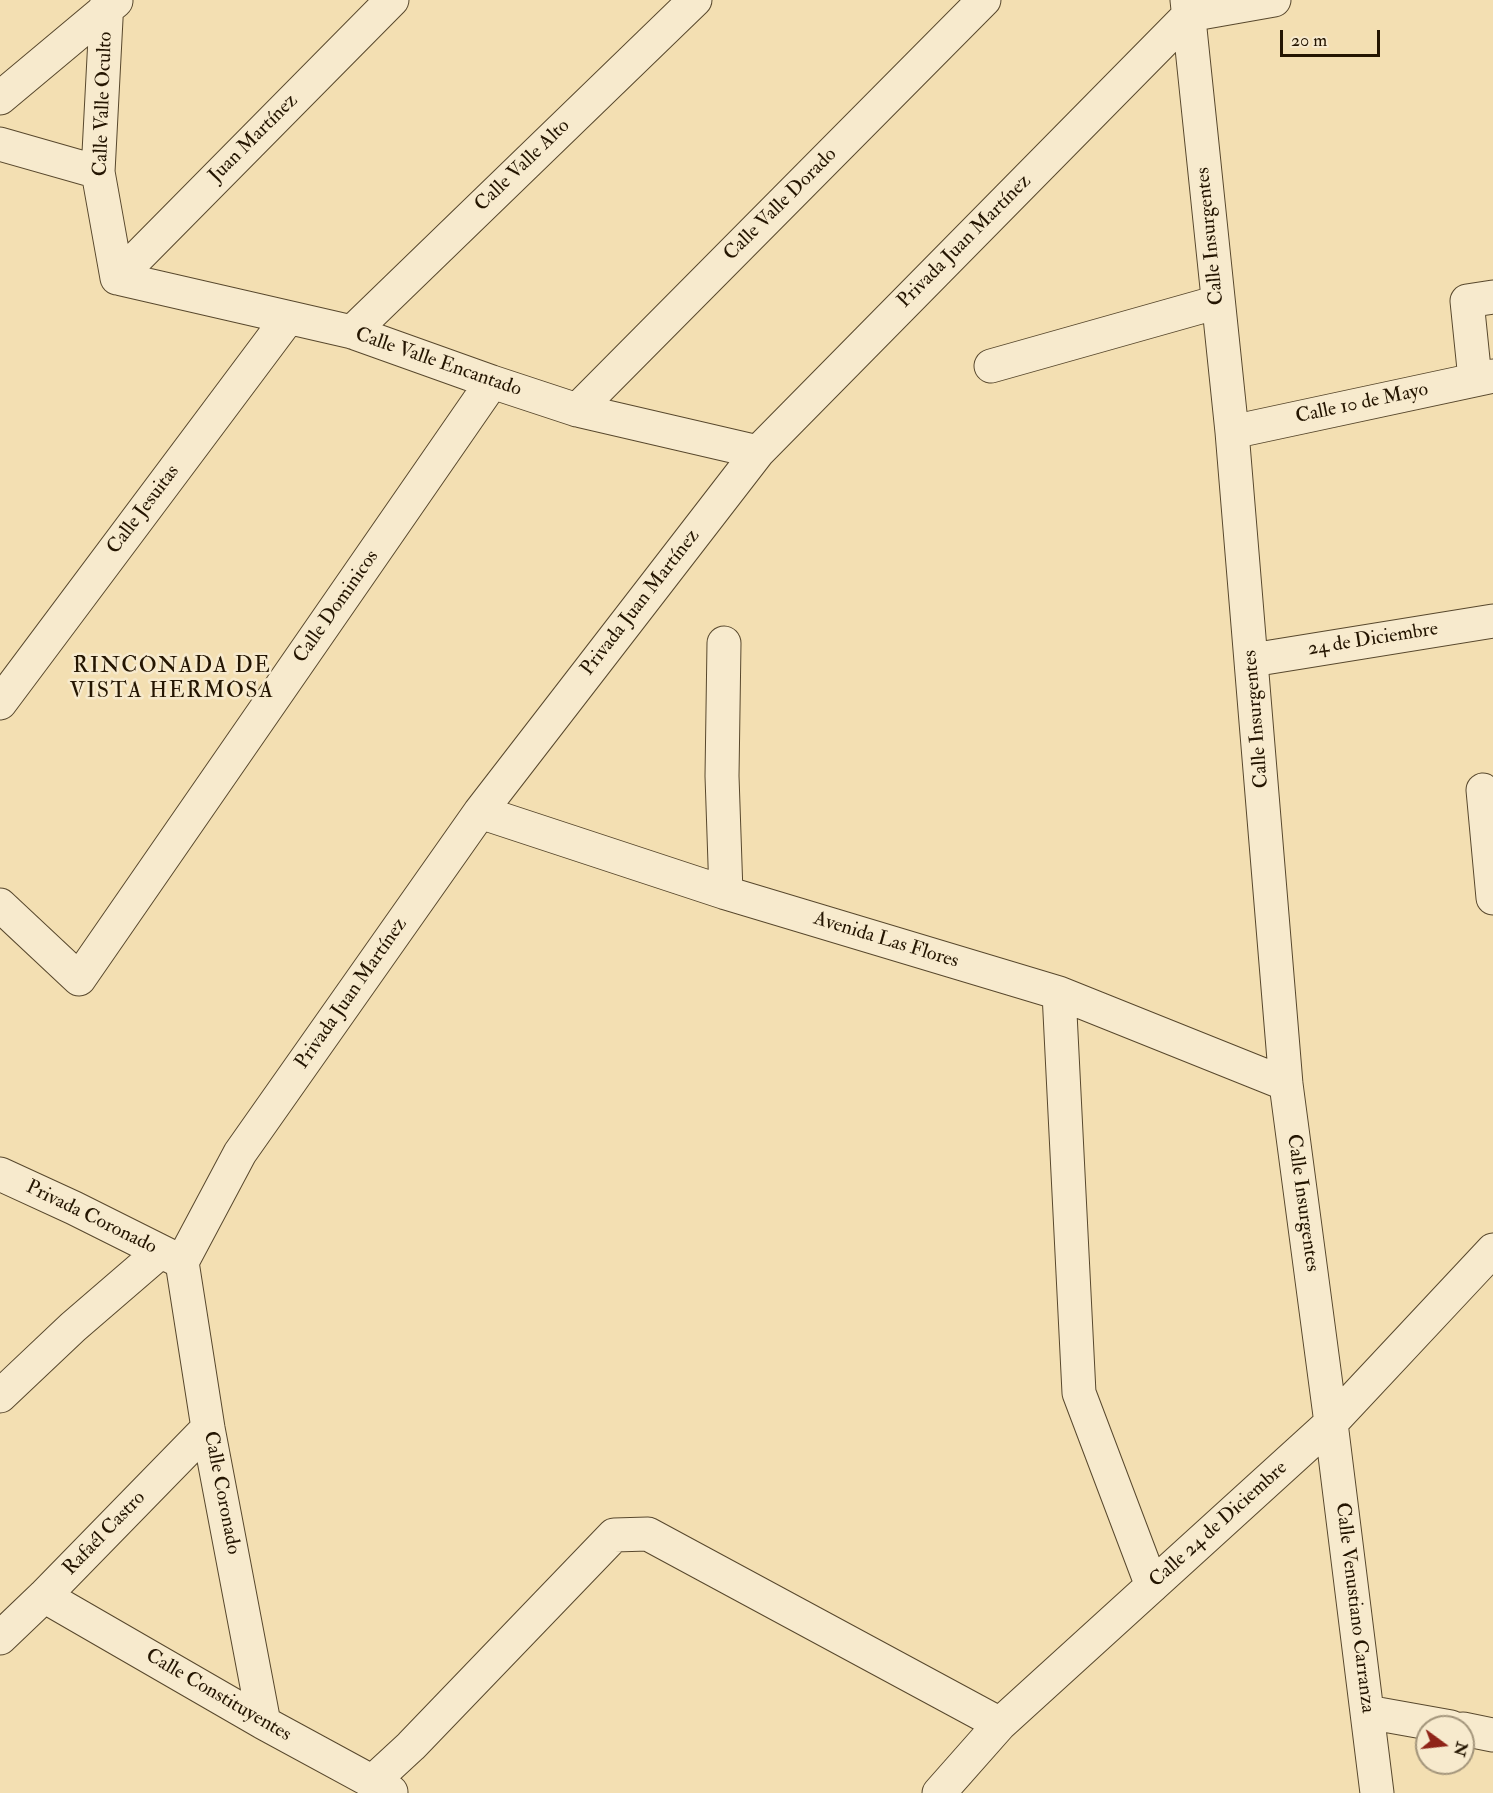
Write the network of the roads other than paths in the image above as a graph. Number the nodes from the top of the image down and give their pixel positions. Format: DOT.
graph roads {
  1 [pos="392,0"];
  2 [pos="695,0"];
  3 [pos="984,0"];
  4 [pos="1274,0"];
  5 [pos="110,3"];
  6 [pos="1188,8"];
  7 [pos="0,98"];
  8 [pos="0,144"];
  9 [pos="98,172"];
  10 [pos="117,279"];
  11 [pos="1493,297"];
  12 [pos="1218,302"];
  13 [pos="288,318"];
  14 [pos="352,332"];
  15 [pos="991,366"];
  16 [pos="1484,377"];
  17 [pos="492,382"];
  18 [pos="577,410"];
  19 [pos="1232,432"];
  20 [pos="758,452"];
  21 [pos="1493,621"];
  22 [pos="724,643"];
  23 [pos="1252,660"];
  24 [pos="0,703"];
  25 [pos="1483,790"];
  26 [pos="480,812"];
  27 [pos="726,893"];
  28 [pos="1493,897"];
  29 [pos="0,905"];
  30 [pos="1059,993"];
  31 [pos="1286,1084"];
  32 [pos="0,1174"];
  33 [pos="1492,1252"];
  34 [pos="171,1257"];
  35 [pos="0,1396"];
  36 [pos="1331,1423"];
  37 [pos="208,1428"];
  38 [pos="1152,1586"];
  39 [pos="44,1596"];
  40 [pos="0,1638"];
  41 [pos="1367,1712"];
  42 [pos="1415,1721"];
  43 [pos="264,1723"];
  44 [pos="1000,1724"];
  45 [pos="1475,1731"];
  46 [pos="1493,1735"];
  47 [pos="382,1787"];
  48 [pos="939,1793"];
  49 [pos="1377,1793"];
  1 -- 10 [label="street, Juan Martínez"];
  2 -- 14 [label="street, Calle Valle Alto"];
  3 -- 18 [label="street, Calle Valle Dorado"];
  4 -- 6 [label="street"];
  5 -- 7 [label="street"];
  5 -- 9 [label="street, Calle Valle Oculto"];
  6 -- 12 [label="street, Calle Insurgentes"];
  6 -- 20 [label="street, Privada Juan Martínez"];
  8 -- 9 [label="street"];
  9 -- 10 [label="street, Calle Valle Oculto"];
  10 -- 13 [label="street, Calle Valle Encantado"];
  11 -- 16 [label="street"];
  12 -- 15 [label="street"];
  12 -- 19 [label="street, Calle Insurgentes"];
  13 -- 14 [label="street, Calle Valle Encantado"];
  13 -- 24 [label="street, Calle Jesuitas"];
  14 -- 17 [label="street, Calle Valle Encantado"];
  16 -- 19 [label="street, Calle 10 de Mayo"];
  17 -- 18 [label="street, Calle Valle Encantado"];
  17 -- 29 [label="street, Calle Dominicos"];
  18 -- 20 [label="street, Calle Valle Encantado"];
  19 -- 23 [label="street, Calle Insurgentes"];
  20 -- 26 [label="street, Privada Juan Martínez"];
  21 -- 23 [label="street, 24 de Diciembre"];
  22 -- 27 [label="street"];
  23 -- 31 [label="street, Calle Insurgentes"];
  25 -- 28 [label="street"];
  26 -- 27 [label="street, Avenida Las Flores"];
  26 -- 34 [label="street, Privada Juan Martínez"];
  27 -- 30 [label="street, Avenida Las Flores"];
  30 -- 31 [label="street, Avenida Las Flores"];
  30 -- 38 [label="street"];
  31 -- 36 [label="street, Calle Insurgentes"];
  32 -- 34 [label="street, Privada Coronado"];
  33 -- 36 [label="street, Calle 24 de Diciembre"];
  34 -- 35 [label="street, Privada Juan Martínez"];
  34 -- 37 [label="street, Calle Coronado"];
  36 -- 38 [label="street, Calle 24 de Diciembre"];
  36 -- 41 [label="street, Calle Venustiano Carranza"];
  37 -- 39 [label="street, Rafaél Castro"];
  37 -- 43 [label="street, Calle Coronado"];
  38 -- 44 [label="street, Calle 24 de Diciembre"];
  39 -- 40 [label="street, Rafaél Castro"];
  39 -- 43 [label="street, Calle Constituyentes"];
  41 -- 42 [label="street"];
  41 -- 49 [label="street, Calle Venustiano Carranza"];
  43 -- 47 [label="street, Calle Constituyentes"];
  44 -- 47 [label="street"];
  44 -- 48 [label="street, Calle 24 de Diciembre"];
  45 -- 46 [label="street"];
}
